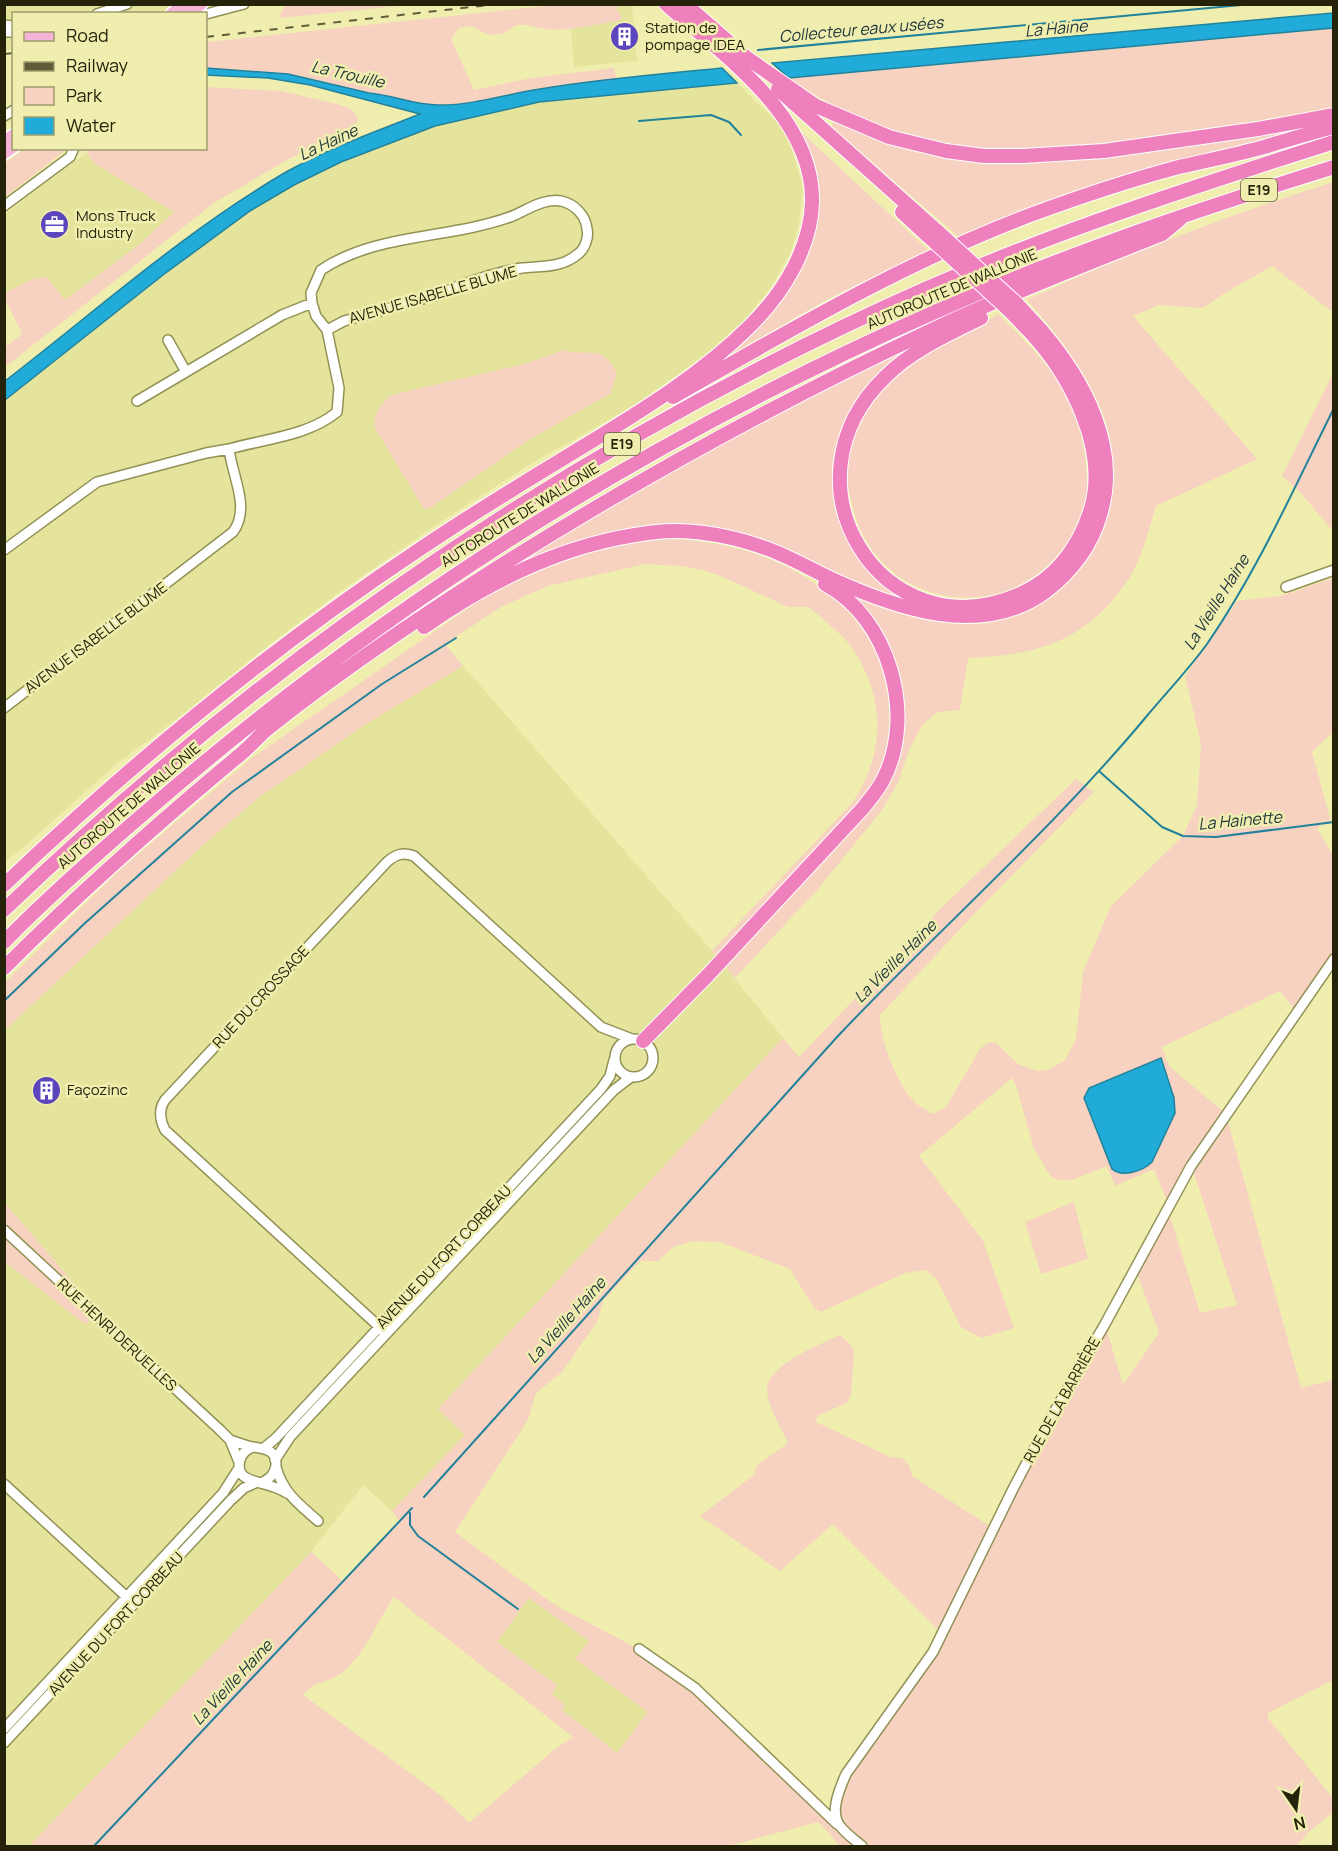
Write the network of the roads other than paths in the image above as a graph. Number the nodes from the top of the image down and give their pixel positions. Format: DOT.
graph roads {
  1 [pos="127,4"];
  2 [pos="244,4"];
  3 [pos="686,5"];
  4 [pos="667,6"];
  5 [pos="104,12"];
  6 [pos="207,14"];
  7 [pos="747,58"];
  8 [pos="756,84"];
  9 [pos="1334,115"];
  10 [pos="1334,127"];
  11 [pos="1334,142"];
  12 [pos="73,150"];
  13 [pos="1334,167"];
  14 [pos="4,206"];
  15 [pos="1186,214"];
  16 [pos="932,233"];
  17 [pos="1077,269"];
  18 [pos="312,303"];
  19 [pos="327,330"];
  20 [pos="1037,332"];
  21 [pos="168,340"];
  22 [pos="186,372"];
  23 [pos="137,401"];
  24 [pos="610,430"];
  25 [pos="229,449"];
  26 [pos="4,550"];
  27 [pos="792,560"];
  28 [pos="1334,570"];
  29 [pos="1286,587"];
  30 [pos="4,708"];
  31 [pos="240,755"];
  32 [pos="67,825"];
  33 [pos="4,872"];
  34 [pos="4,885"];
  35 [pos="4,910"];
  36 [pos="4,942"];
  37 [pos="1334,959"];
  38 [pos="4,968"];
  39 [pos="604,1030"];
  40 [pos="637,1040"];
  41 [pos="615,1057"];
  42 [pos="631,1077"];
  43 [pos="4,1230"];
  44 [pos="382,1330"];
  45 [pos="230,1440"];
  46 [pos="253,1447"];
  47 [pos="264,1448"];
  48 [pos="276,1463"];
  49 [pos="239,1465"];
  50 [pos="258,1483"];
  51 [pos="4,1484"];
  52 [pos="287,1493"];
  53 [pos="318,1521"];
  54 [pos="127,1597"];
  55 [pos="135,1603"];
  56 [pos="639,1649"];
  57 [pos="4,1729"];
  58 [pos="4,1743"];
  59 [pos="839,1825"];
  60 [pos="862,1846"];
  1 -- 5 [label="street"];
  2 -- 6 [label="street"];
  3 -- 7 [label="highway"];
  4 -- 8 [label="highway"];
  7 -- 9 [label="highway"];
  7 -- 16 [label="highway"];
  8 -- 16 [label="highway"];
  8 -- 24 [label="highway"];
  10 -- 24 [label="highway"];
  11 -- 35 [label="highway, AUTOROUTE DE WALLONIE / E19"];
  12 -- 14 [label="street"];
  13 -- 15 [label="highway, AUTOROUTE DE WALLONIE / E19"];
  15 -- 17 [label="highway"];
  15 -- 36 [label="highway, AUTOROUTE DE WALLONIE / E19"];
  16 -- 20 [label="highway, bridge"];
  17 -- 20 [label="highway"];
  17 -- 31 [label="highway"];
  18 -- 19 [label="street"];
  18 -- 19 [label="street, AVENUE ISABELLE BLUME"];
  18 -- 22 [label="street"];
  19 -- 25 [label="street"];
  20 -- 27 [label="highway"];
  21 -- 22 [label="street"];
  22 -- 23 [label="street"];
  24 -- 32 [label="highway"];
  25 -- 26 [label="street"];
  25 -- 30 [label="street, AVENUE ISABELLE BLUME"];
  27 -- 31 [label="highway"];
  27 -- 40 [label="highway"];
  28 -- 29 [label="street"];
  31 -- 38 [label="highway"];
  32 -- 33 [label="highway"];
  32 -- 34 [label="highway"];
  37 -- 59 [label="street, RUE DE LA BARRIÈRE"];
  39 -- 40 [label="street"];
  39 -- 41 [label="street"];
  39 -- 44 [label="street, RUE DU CROSSAGE"];
  40 -- 41 [label="street"];
  40 -- 42 [label="street"];
  41 -- 42 [label="street"];
  41 -- 44 [label="street, AVENUE DU FORT CORBEAU"];
  42 -- 44 [label="street, AVENUE DU FORT CORBEAU"];
  43 -- 45 [label="street, RUE HENRI DERUELLES"];
  44 -- 47 [label="street, AVENUE DU FORT CORBEAU"];
  44 -- 48 [label="street, AVENUE DU FORT CORBEAU"];
  45 -- 46 [label="street, RUE HENRI DERUELLES"];
  45 -- 49 [label="street, RUE HENRI DERUELLES"];
  46 -- 47 [label="street"];
  46 -- 49 [label="street"];
  47 -- 48 [label="street"];
  48 -- 50 [label="street"];
  48 -- 52 [label="street"];
  49 -- 50 [label="street"];
  49 -- 54 [label="street, AVENUE DU FORT CORBEAU"];
  50 -- 52 [label="street"];
  50 -- 55 [label="street, AVENUE DU FORT CORBEAU"];
  51 -- 54 [label="street"];
  52 -- 53 [label="street"];
  54 -- 55 [label="street"];
  54 -- 57 [label="street, AVENUE DU FORT CORBEAU"];
  55 -- 58 [label="street, AVENUE DU FORT CORBEAU"];
  56 -- 59 [label="street"];
  59 -- 60 [label="street"];
}
